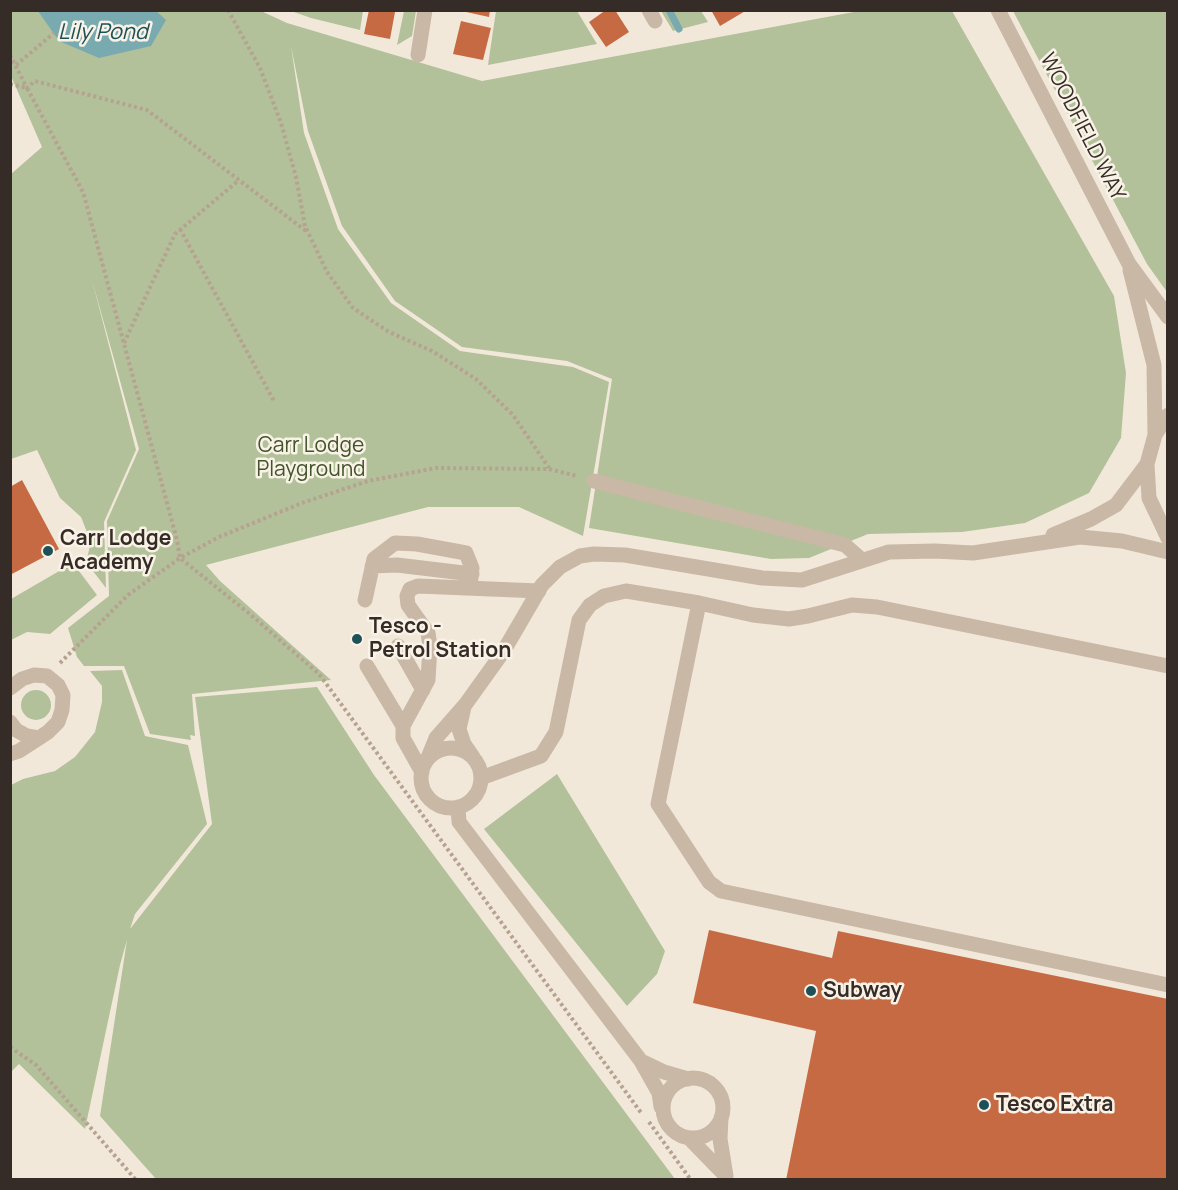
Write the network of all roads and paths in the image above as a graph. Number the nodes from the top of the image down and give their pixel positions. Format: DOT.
graph roads {
  1 [pos="228,10"];
  2 [pos="425,10"];
  3 [pos="998,10"];
  4 [pos="54,33"];
  5 [pos="10,55"];
  6 [pos="418,55"];
  7 [pos="16,65"];
  8 [pos="10,84"];
  9 [pos="27,88"];
  10 [pos="239,180"];
  11 [pos="180,229"];
  12 [pos="308,232"];
  13 [pos="1129,264"];
  14 [pos="1167,317"];
  15 [pos="124,344"];
  16 [pos="274,400"];
  17 [pos="1167,415"];
  18 [pos="1155,435"];
  19 [pos="1147,464"];
  20 [pos="549,469"];
  21 [pos="594,481"];
  22 [pos="1167,538"];
  23 [pos="1031,545"];
  24 [pos="1167,552"];
  25 [pos="180,558"];
  26 [pos="862,560"];
  27 [pos="372,566"];
  28 [pos="471,581"];
  29 [pos="539,591"];
  30 [pos="365,600"];
  31 [pos="699,603"];
  32 [pos="398,646"];
  33 [pos="367,666"];
  34 [pos="1167,666"];
  35 [pos="47,676"];
  36 [pos="10,688"];
  37 [pos="423,690"];
  38 [pos="465,705"];
  39 [pos="10,722"];
  40 [pos="403,726"];
  41 [pos="39,738"];
  42 [pos="10,754"];
  43 [pos="473,757"];
  44 [pos="425,766"];
  45 [pos="481,778"];
  46 [pos="458,807"];
  47 [pos="1167,985"];
  48 [pos="10,1047"];
  49 [pos="641,1061"];
  50 [pos="688,1078"];
  51 [pos="662,1112"];
  52 [pos="722,1118"];
  53 [pos="689,1138"];
  54 [pos="727,1178"];
  55 [pos="136,1179"];
  56 [pos="691,1179"];
  1 -- 12 [label="path"];
  2 -- 6 [label="street"];
  3 -- 13 [label="street, WOODFIELD WAY"];
  4 -- 7 [label="path"];
  5 -- 7 [label="path"];
  7 -- 9 [label="path"];
  8 -- 9 [label="path"];
  9 -- 10 [label="path"];
  9 -- 15 [label="path"];
  10 -- 11 [label="path"];
  10 -- 12 [label="path"];
  11 -- 15 [label="path"];
  11 -- 16 [label="path"];
  12 -- 20 [label="path"];
  13 -- 14 [label="street, WOODFIELD WAY"];
  13 -- 18 [label="street, WOODFIELD WAY"];
  15 -- 25 [label="path"];
  17 -- 18 [label="street"];
  18 -- 19 [label="street"];
  19 -- 22 [label="street"];
  19 -- 23 [label="street"];
  20 -- 21 [label="path"];
  20 -- 25 [label="path"];
  21 -- 26 [label="street"];
  23 -- 24 [label="street"];
  23 -- 26 [label="street"];
  25 -- 35 [label="path"];
  25 -- 56 [label="path"];
  26 -- 29 [label="street"];
  27 -- 28 [label="street"];
  27 -- 28 [label="street"];
  27 -- 30 [label="street"];
  28 -- 29 [label="street"];
  28 -- 37 [label="street"];
  29 -- 38 [label="street"];
  31 -- 34 [label="street"];
  31 -- 45 [label="street"];
  31 -- 47 [label="street"];
  32 -- 37 [label="street"];
  33 -- 40 [label="street"];
  35 -- 36 [label="street"];
  35 -- 41 [label="street"];
  37 -- 40 [label="street"];
  38 -- 43 [label="street"];
  38 -- 44 [label="street"];
  39 -- 41 [label="street"];
  40 -- 44 [label="street"];
  41 -- 42 [label="street"];
  43 -- 44 [label="street"];
  43 -- 45 [label="street"];
  44 -- 46 [label="street"];
  45 -- 46 [label="street"];
  46 -- 49 [label="street"];
  48 -- 55 [label="path"];
  49 -- 50 [label="street"];
  49 -- 51 [label="street"];
  50 -- 51 [label="street"];
  50 -- 52 [label="street"];
  51 -- 53 [label="street"];
  52 -- 53 [label="street"];
  52 -- 54 [label="street"];
  53 -- 54 [label="street"];
}
